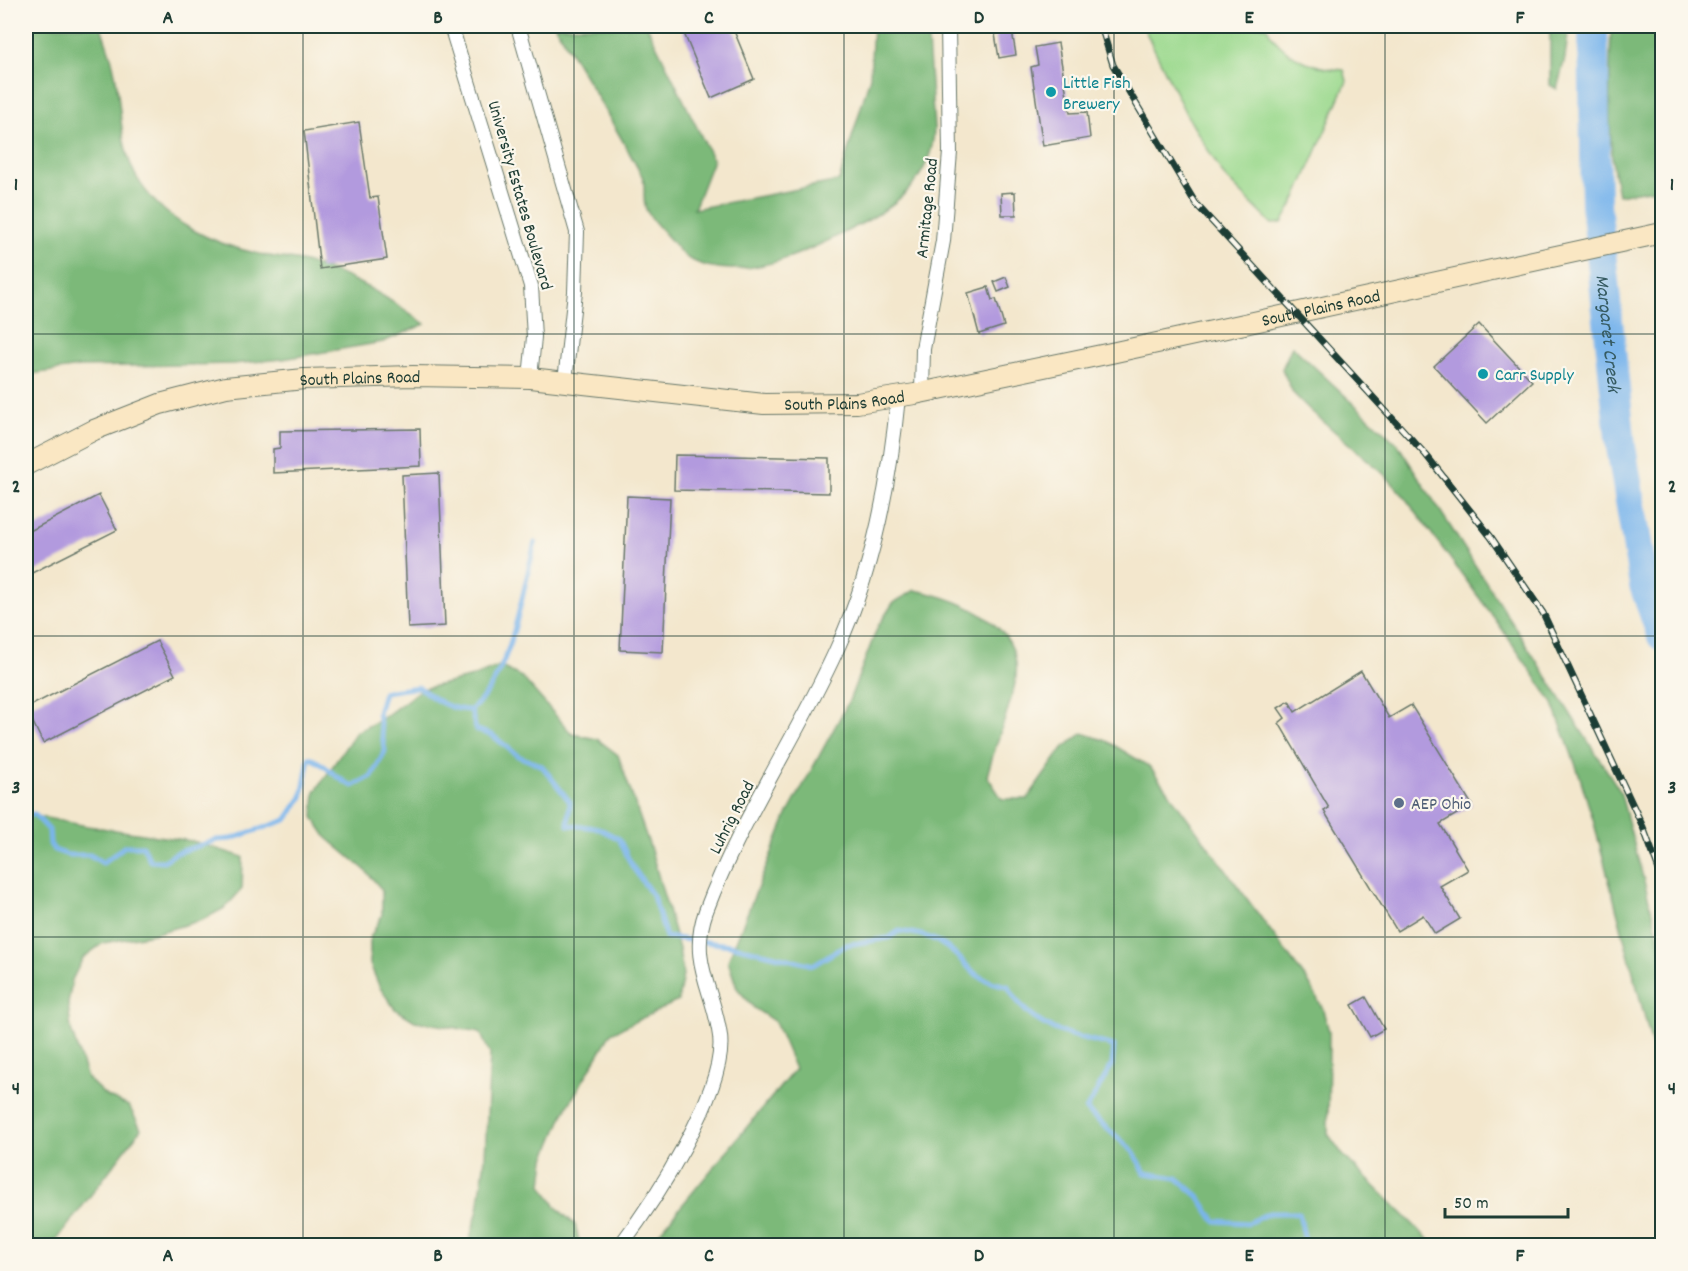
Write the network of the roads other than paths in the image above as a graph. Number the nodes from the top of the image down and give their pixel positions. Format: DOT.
graph roads {
  1 [pos="451,26"];
  2 [pos="518,26"];
  3 [pos="948,26"];
  4 [pos="1662,233"];
  5 [pos="530,378"];
  6 [pos="565,381"];
  7 [pos="922,392"];
  8 [pos="898,397"];
  9 [pos="26,465"];
  10 [pos="620,1245"];
  1 -- 5 [label="street, University Estates Boulevard"];
  2 -- 6 [label="street, University Estates Boulevard"];
  3 -- 7 [label="street, Armitage Road"];
  4 -- 7 [label="main road, South Plains Road"];
  5 -- 6 [label="main road, South Plains Road"];
  5 -- 9 [label="main road, South Plains Road"];
  6 -- 8 [label="main road, South Plains Road"];
  7 -- 8 [label="main road, South Plains Road"];
  8 -- 10 [label="street, Luhrig Road"];
}
